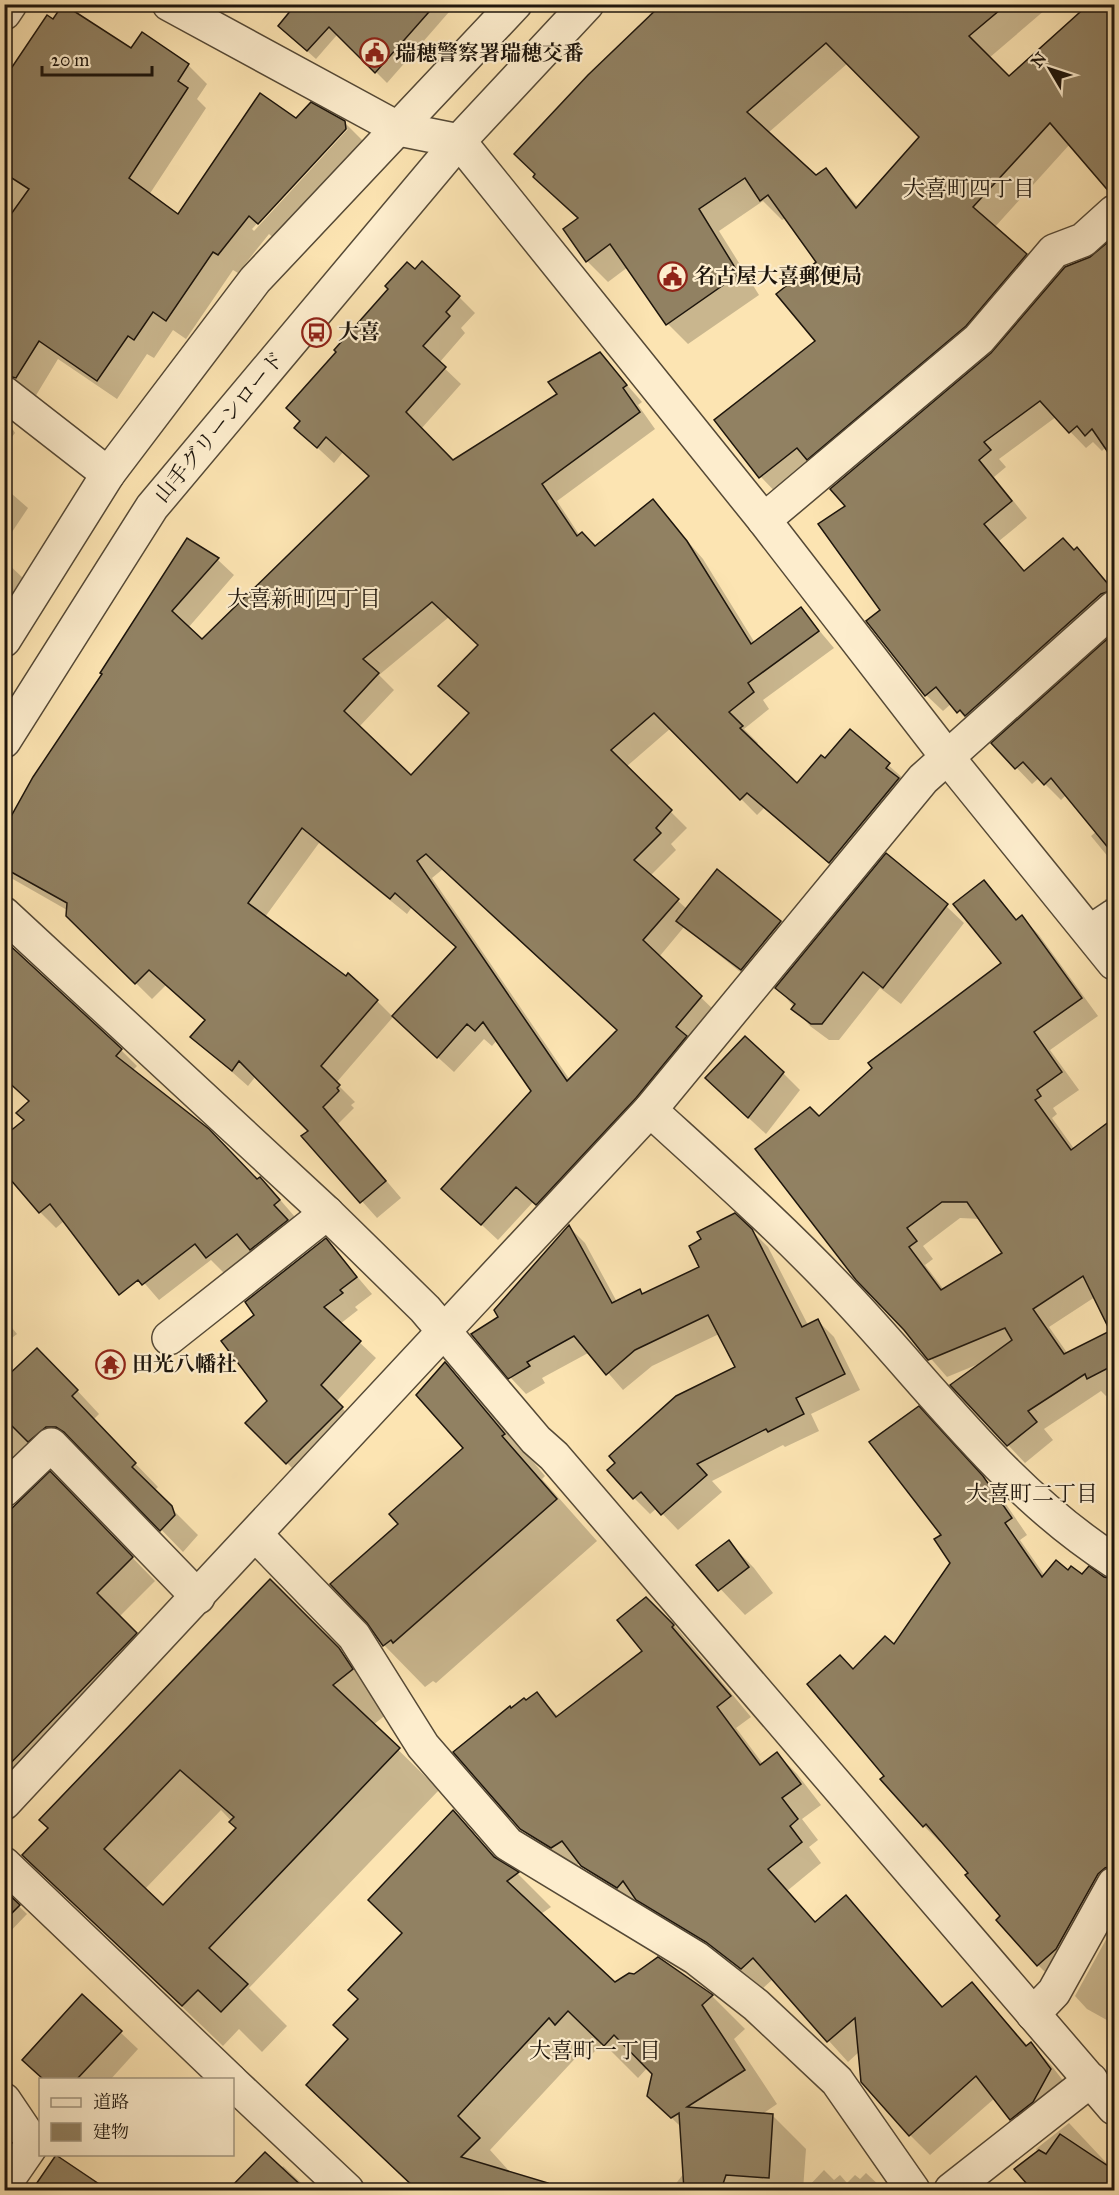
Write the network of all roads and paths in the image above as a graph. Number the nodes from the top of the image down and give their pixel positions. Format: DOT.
graph roads {
  1 [pos="10,4"];
  2 [pos="169,4"];
  3 [pos="515,4"];
  4 [pos="587,4"];
  5 [pos="4,13"];
  6 [pos="399,129"];
  7 [pos="459,141"];
  8 [pos="1114,212"];
  9 [pos="4,393"];
  10 [pos="108,474"];
  11 [pos="764,520"];
  12 [pos="1114,608"];
  13 [pos="4,640"];
  14 [pos="4,741"];
  15 [pos="948,758"];
  16 [pos="4,914"];
  17 [pos="1102,924"];
  18 [pos="1114,963"];
  19 [pos="650,1110"];
  20 [pos="327,1213"];
  21 [pos="442,1332"];
  22 [pos="169,1338"];
  23 [pos="4,1490"];
  24 [pos="256,1535"];
  25 [pos="1114,1561"];
  26 [pos="198,1597"];
  27 [pos="4,1803"];
  28 [pos="4,1864"];
  29 [pos="1114,1884"];
  30 [pos="1033,2014"];
  31 [pos="229,2078"];
  32 [pos="1091,2080"];
  33 [pos="234,2083"];
  34 [pos="4,2100"];
  35 [pos="1114,2108"];
  36 [pos="4,2185"];
  37 [pos="347,2190"];
  38 [pos="913,2190"];
  39 [pos="951,2190"];
  1 -- 5 [label="street"];
  2 -- 6 [label="street"];
  3 -- 6 [label="street"];
  4 -- 7 [label="street, 山手グリーンロード"];
  6 -- 7 [label="street"];
  6 -- 10 [label="street"];
  7 -- 11 [label="street"];
  7 -- 14 [label="street, 山手グリーンロード"];
  8 -- 11 [label="street"];
  9 -- 10 [label="street"];
  10 -- 13 [label="street"];
  11 -- 15 [label="street"];
  12 -- 15 [label="street"];
  15 -- 17 [label="street"];
  15 -- 19 [label="street"];
  16 -- 20 [label="street"];
  17 -- 18 [label="street"];
  19 -- 21 [label="street"];
  19 -- 25 [label="street"];
  20 -- 21 [label="street"];
  20 -- 22 [label="street"];
  21 -- 24 [label="street"];
  21 -- 30 [label="street"];
  23 -- 26 [label="street"];
  24 -- 26 [label="street"];
  24 -- 38 [label="street"];
  26 -- 27 [label="street"];
  28 -- 31 [label="street"];
  29 -- 30 [label="street"];
  30 -- 32 [label="street"];
  32 -- 35 [label="street"];
  32 -- 39 [label="street"];
  33 -- 37 [label="street"];
  34 -- 36 [label="street"];
}
